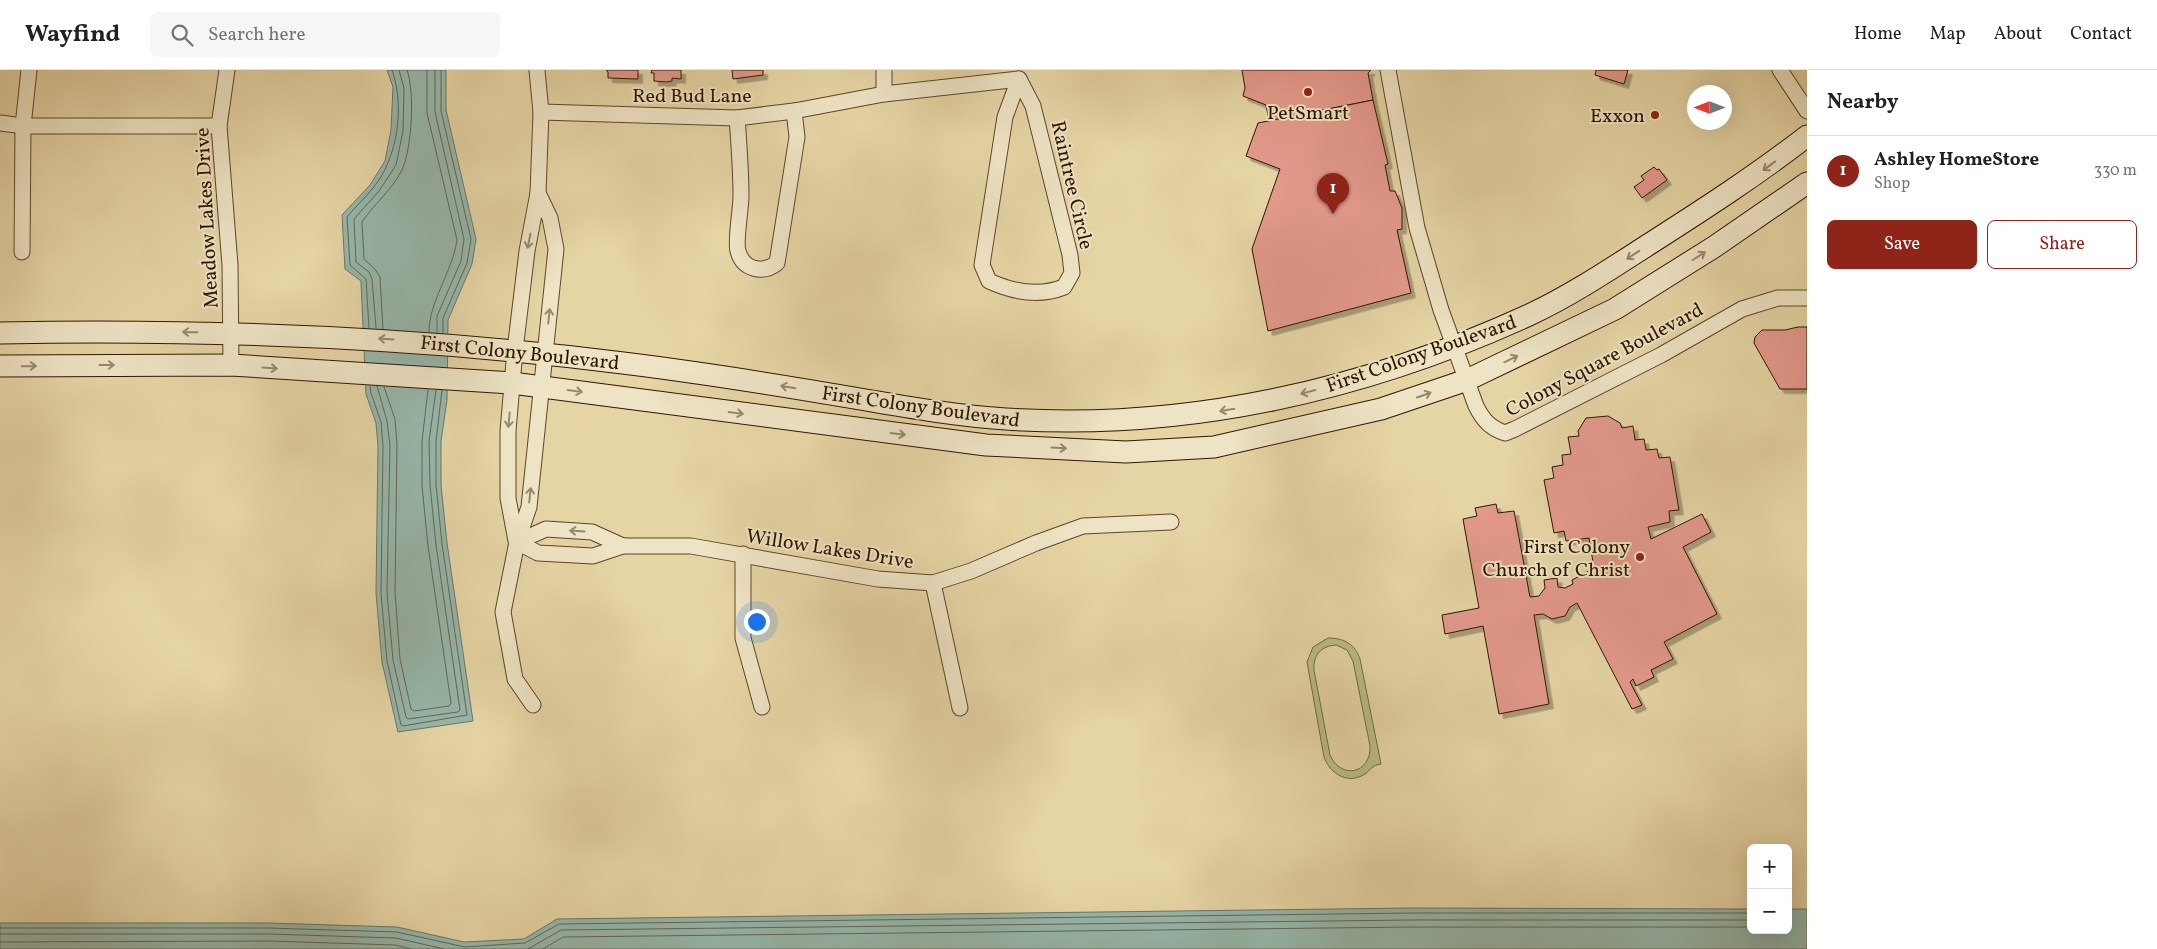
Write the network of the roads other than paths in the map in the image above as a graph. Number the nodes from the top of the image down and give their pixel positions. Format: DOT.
graph roads {
  1 [pos="29,70"];
  2 [pos="227,70"];
  3 [pos="537,70"];
  4 [pos="884,70"];
  5 [pos="1388,70"];
  6 [pos="1780,70"];
  7 [pos="1019,78"];
  8 [pos="884,94"];
  9 [pos="794,111"];
  10 [pos="1807,111"];
  11 [pos="541,112"];
  12 [pos="737,118"];
  13 [pos="0,123"];
  14 [pos="23,126"];
  15 [pos="220,126"];
  16 [pos="1807,136"];
  17 [pos="1807,184"];
  18 [pos="538,193"];
  19 [pos="22,252"];
  20 [pos="1807,298"];
  21 [pos="58,332"];
  22 [pos="231,332"];
  23 [pos="0,333"];
  24 [pos="1454,345"];
  25 [pos="515,350"];
  26 [pos="545,354"];
  27 [pos="58,365"];
  28 [pos="231,365"];
  29 [pos="0,366"];
  30 [pos="1467,380"];
  31 [pos="512,384"];
  32 [pos="542,386"];
  33 [pos="824,394"];
  34 [pos="1275,400"];
  35 [pos="820,424"];
  36 [pos="1287,431"];
  37 [pos="1171,522"];
  38 [pos="517,542"];
  39 [pos="623,546"];
  40 [pos="743,554"];
  41 [pos="933,583"];
  42 [pos="533,705"];
  43 [pos="762,707"];
  44 [pos="960,708"];
  1 -- 14 [label="street"];
  2 -- 15 [label="street, Meadow Lakes Drive"];
  3 -- 11 [label="street"];
  4 -- 8 [label="street"];
  5 -- 24 [label="street, Colony Square Boulevard"];
  6 -- 10 [label="street"];
  7 -- 7 [label="street, Raintree Circle"];
  7 -- 8 [label="street, Red Bud Lane"];
  8 -- 9 [label="street, Red Bud Lane"];
  9 -- 12 [label="street, Red Bud Lane"];
  9 -- 12 [label="street"];
  11 -- 12 [label="street, Red Bud Lane"];
  11 -- 18 [label="street"];
  13 -- 14 [label="street"];
  14 -- 15 [label="street"];
  14 -- 19 [label="street"];
  15 -- 22 [label="street, Meadow Lakes Drive"];
  16 -- 24 [label="main road, First Colony Boulevard, one-way"];
  30 -- 17 [label="main road, First Colony Boulevard, one-way"];
  18 -- 25 [label="street, one-way"];
  26 -- 18 [label="street, one-way"];
  20 -- 30 [label="street, Colony Square Boulevard"];
  22 -- 21 [label="main road, First Colony Boulevard, one-way"];
  21 -- 23 [label="main road, First Colony Boulevard"];
  21 -- 27 [label="main road"];
  25 -- 22 [label="main road, First Colony Boulevard, one-way"];
  22 -- 28 [label="street, Meadow Lakes Drive"];
  24 -- 30 [label="street, Colony Square Boulevard"];
  24 -- 34 [label="main road, First Colony Boulevard, one-way"];
  25 -- 26 [label="main road, First Colony Boulevard"];
  25 -- 31 [label="street"];
  26 -- 32 [label="street"];
  33 -- 26 [label="main road, First Colony Boulevard, one-way"];
  27 -- 28 [label="main road, First Colony Boulevard, one-way"];
  29 -- 27 [label="main road, First Colony Boulevard, one-way"];
  28 -- 31 [label="main road, First Colony Boulevard, one-way"];
  36 -- 30 [label="main road, First Colony Boulevard, one-way"];
  31 -- 32 [label="main road, First Colony Boulevard"];
  31 -- 38 [label="street, one-way"];
  32 -- 35 [label="main road, First Colony Boulevard, one-way"];
  38 -- 32 [label="street, one-way"];
  34 -- 33 [label="main road, First Colony Boulevard, one-way"];
  33 -- 35 [label="main road"];
  34 -- 36 [label="main road"];
  35 -- 36 [label="main road, First Colony Boulevard, one-way"];
  37 -- 41 [label="street, Willow Lakes Drive"];
  38 -- 39 [label="street, Willow Lakes Drive"];
  39 -- 38 [label="street, Willow Lakes Drive, one-way"];
  38 -- 42 [label="street"];
  39 -- 40 [label="street, Willow Lakes Drive"];
  40 -- 41 [label="street, Willow Lakes Drive"];
  40 -- 43 [label="street"];
  41 -- 44 [label="street"];
}
